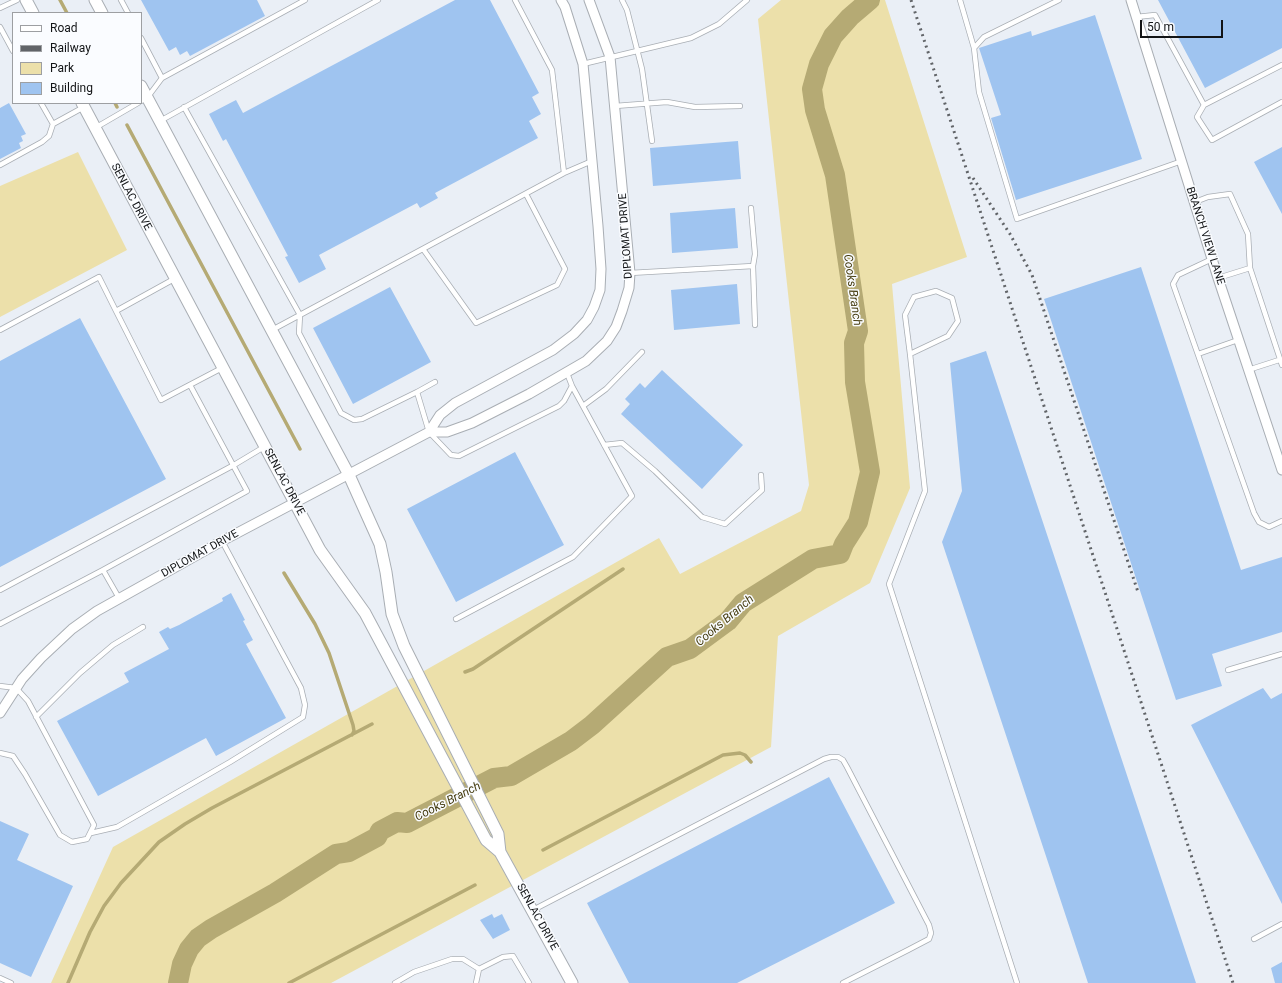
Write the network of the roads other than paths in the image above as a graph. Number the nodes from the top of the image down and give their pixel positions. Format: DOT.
graph roads {
  1 [pos="18,0"];
  2 [pos="26,0"];
  3 [pos="95,0"];
  4 [pos="121,0"];
  5 [pos="305,0"];
  6 [pos="378,0"];
  7 [pos="515,0"];
  8 [pos="561,0"];
  9 [pos="589,0"];
  10 [pos="622,0"];
  11 [pos="747,0"];
  12 [pos="960,0"];
  13 [pos="1059,0"];
  14 [pos="1131,0"];
  15 [pos="0,8"];
  16 [pos="32,12"];
  17 [pos="101,12"];
  18 [pos="127,12"];
  19 [pos="1136,17"];
  20 [pos="0,27"];
  21 [pos="142,40"];
  22 [pos="974,48"];
  23 [pos="12,49"];
  24 [pos="637,51"];
  25 [pos="610,57"];
  26 [pos="583,64"];
  27 [pos="1282,65"];
  28 [pos="162,78"];
  29 [pos="142,101"];
  30 [pos="1282,102"];
  31 [pos="42,104"];
  32 [pos="137,104"];
  33 [pos="648,104"];
  34 [pos="83,105"];
  35 [pos="615,106"];
  36 [pos="740,106"];
  37 [pos="1204,106"];
  38 [pos="184,107"];
  39 [pos="160,121"];
  40 [pos="53,124"];
  41 [pos="95,128"];
  42 [pos="652,141"];
  43 [pos="592,161"];
  44 [pos="1182,161"];
  45 [pos="0,165"];
  46 [pos="564,173"];
  47 [pos="526,194"];
  48 [pos="1194,202"];
  49 [pos="751,208"];
  50 [pos="423,249"];
  51 [pos="1212,259"];
  52 [pos="753,266"];
  53 [pos="1250,268"];
  54 [pos="630,274"];
  55 [pos="1218,278"];
  56 [pos="174,279"];
  57 [pos="116,311"];
  58 [pos="300,315"];
  59 [pos="755,325"];
  60 [pos="0,330"];
  61 [pos="272,330"];
  62 [pos="1238,340"];
  63 [pos="642,352"];
  64 [pos="910,354"];
  65 [pos="1198,354"];
  66 [pos="1279,360"];
  67 [pos="1282,365"];
  68 [pos="222,368"];
  69 [pos="1248,370"];
  70 [pos="567,373"];
  71 [pos="435,382"];
  72 [pos="190,385"];
  73 [pos="572,386"];
  74 [pos="417,392"];
  75 [pos="583,406"];
  76 [pos="430,432"];
  77 [pos="604,446"];
  78 [pos="264,447"];
  79 [pos="1279,455"];
  80 [pos="234,465"];
  81 [pos="1282,470"];
  82 [pos="349,474"];
  83 [pos="761,475"];
  84 [pos="295,503"];
  85 [pos="1282,521"];
  86 [pos="222,541"];
  87 [pos="103,570"];
  88 [pos="0,590"];
  89 [pos="119,598"];
  90 [pos="456,619"];
  91 [pos="0,624"];
  92 [pos="143,628"];
  93 [pos="1282,654"];
  94 [pos="1228,670"];
  95 [pos="0,686"];
  96 [pos="16,688"];
  97 [pos="0,713"];
  98 [pos="36,717"];
  99 [pos="0,753"];
  100 [pos="91,833"];
  101 [pos="500,852"];
  102 [pos="533,910"];
  103 [pos="1282,924"];
  104 [pos="1254,939"];
  105 [pos="479,969"];
  106 [pos="0,978"];
  107 [pos="11,983"];
  108 [pos="395,983"];
  109 [pos="476,983"];
  110 [pos="529,983"];
  111 [pos="572,983"];
  112 [pos="843,983"];
  113 [pos="1017,983"];
  1 -- 15 [label="lane"];
  2 -- 16 [label="street"];
  3 -- 17 [label="street"];
  4 -- 18 [label="lane"];
  5 -- 28 [label="lane"];
  6 -- 38 [label="lane"];
  7 -- 46 [label="lane"];
  8 -- 26 [label="street"];
  9 -- 25 [label="street, DIPLOMAT DRIVE"];
  10 -- 24 [label="lane"];
  11 -- 24 [label="lane"];
  12 -- 22 [label="lane"];
  13 -- 22 [label="lane"];
  14 -- 19 [label="street, BRANCH VIEW LANE"];
  19 -- 37 [label="lane"];
  19 -- 44 [label="street, BRANCH VIEW LANE"];
  20 -- 23 [label="lane"];
  21 -- 28 [label="lane"];
  22 -- 44 [label="lane"];
  24 -- 25 [label="lane"];
  24 -- 33 [label="lane"];
  25 -- 26 [label="lane"];
  25 -- 35 [label="street, DIPLOMAT DRIVE"];
  26 -- 43 [label="street"];
  27 -- 37 [label="lane"];
  28 -- 29 [label="lane"];
  29 -- 39 [label="street, SENLAC DRIVE"];
  30 -- 37 [label="lane"];
  31 -- 40 [label="lane"];
  32 -- 41 [label="lane"];
  33 -- 35 [label="lane"];
  33 -- 36 [label="lane"];
  33 -- 42 [label="lane"];
  34 -- 40 [label="lane"];
  34 -- 41 [label="street, SENLAC DRIVE"];
  35 -- 54 [label="street, DIPLOMAT DRIVE"];
  38 -- 39 [label="lane"];
  38 -- 58 [label="lane"];
  39 -- 61 [label="street, SENLAC DRIVE"];
  40 -- 45 [label="lane"];
  41 -- 56 [label="street, SENLAC DRIVE"];
  43 -- 46 [label="lane"];
  43 -- 76 [label="street"];
  44 -- 48 [label="street, BRANCH VIEW LANE"];
  46 -- 47 [label="lane"];
  47 -- 50 [label="lane"];
  47 -- 50 [label="lane"];
  48 -- 51 [label="street, BRANCH VIEW LANE"];
  48 -- 53 [label="lane"];
  49 -- 52 [label="lane"];
  50 -- 58 [label="lane"];
  51 -- 55 [label="street, BRANCH VIEW LANE"];
  51 -- 65 [label="lane"];
  52 -- 54 [label="lane"];
  52 -- 59 [label="lane"];
  53 -- 55 [label="lane"];
  53 -- 66 [label="lane"];
  54 -- 70 [label="street, DIPLOMAT DRIVE"];
  55 -- 62 [label="street, BRANCH VIEW LANE"];
  56 -- 57 [label="lane"];
  56 -- 68 [label="street, SENLAC DRIVE"];
  57 -- 60 [label="lane"];
  57 -- 72 [label="lane"];
  58 -- 61 [label="lane"];
  58 -- 74 [label="lane"];
  61 -- 82 [label="street, SENLAC DRIVE"];
  62 -- 65 [label="lane"];
  62 -- 69 [label="street, BRANCH VIEW LANE"];
  63 -- 75 [label="lane"];
  64 -- 64 [label="lane"];
  64 -- 113 [label="lane"];
  65 -- 85 [label="lane"];
  66 -- 67 [label="lane"];
  66 -- 69 [label="lane"];
  68 -- 72 [label="lane"];
  68 -- 78 [label="street, SENLAC DRIVE"];
  69 -- 79 [label="street, BRANCH VIEW LANE"];
  70 -- 73 [label="lane"];
  70 -- 76 [label="street, DIPLOMAT DRIVE"];
  71 -- 74 [label="lane"];
  72 -- 80 [label="lane"];
  73 -- 75 [label="lane"];
  73 -- 76 [label="lane"];
  74 -- 76 [label="lane"];
  75 -- 77 [label="lane"];
  76 -- 82 [label="street, DIPLOMAT DRIVE"];
  77 -- 83 [label="lane"];
  77 -- 90 [label="lane"];
  78 -- 80 [label="lane"];
  78 -- 84 [label="street, SENLAC DRIVE"];
  79 -- 81 [label="street, BRANCH VIEW LANE"];
  80 -- 87 [label="lane"];
  80 -- 88 [label="lane"];
  82 -- 84 [label="street, DIPLOMAT DRIVE"];
  82 -- 101 [label="street, SENLAC DRIVE"];
  84 -- 86 [label="street, DIPLOMAT DRIVE"];
  84 -- 101 [label="street, SENLAC DRIVE"];
  86 -- 89 [label="street, DIPLOMAT DRIVE"];
  86 -- 100 [label="lane"];
  87 -- 89 [label="lane"];
  87 -- 91 [label="lane"];
  89 -- 96 [label="street, DIPLOMAT DRIVE"];
  92 -- 98 [label="lane"];
  93 -- 94 [label="lane"];
  95 -- 96 [label="lane"];
  96 -- 97 [label="street, DIPLOMAT DRIVE"];
  96 -- 98 [label="lane"];
  98 -- 100 [label="lane"];
  99 -- 100 [label="lane"];
  101 -- 102 [label="street, SENLAC DRIVE"];
  102 -- 111 [label="street, SENLAC DRIVE"];
  102 -- 112 [label="lane"];
  103 -- 104 [label="lane"];
  105 -- 108 [label="lane"];
  105 -- 109 [label="lane"];
  105 -- 110 [label="lane"];
  106 -- 107 [label="lane"];
}
